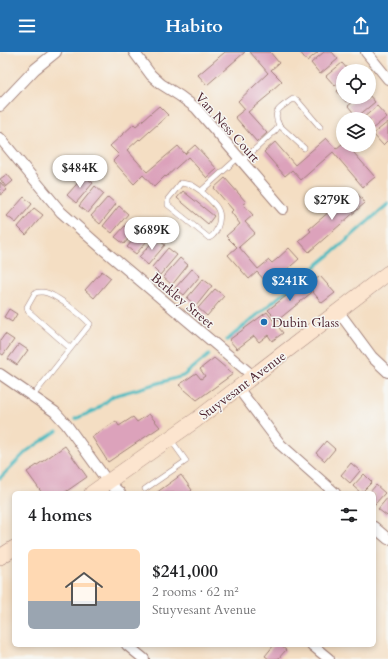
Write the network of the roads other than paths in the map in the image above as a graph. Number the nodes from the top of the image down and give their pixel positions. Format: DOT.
graph roads {
  1 [pos="56,52"];
  2 [pos="134,52"];
  3 [pos="366,52"];
  4 [pos="388,79"];
  5 [pos="0,106"];
  6 [pos="278,125"];
  7 [pos="320,127"];
  8 [pos="0,138"];
  9 [pos="304,148"];
  10 [pos="240,159"];
  11 [pos="201,191"];
  12 [pos="283,209"];
  13 [pos="388,273"];
  14 [pos="338,311"];
  15 [pos="70,348"];
  16 [pos="388,372"];
  17 [pos="0,374"];
  18 [pos="253,376"];
  19 [pos="238,388"];
  20 [pos="32,396"];
  21 [pos="170,438"];
  22 [pos="108,482"];
  23 [pos="145,490"];
  24 [pos="95,491"];
  25 [pos="118,491"];
  26 [pos="333,491"];
  27 [pos="376,529"];
  28 [pos="388,539"];
  29 [pos="129,647"];
  30 [pos="314,647"];
  31 [pos="144,659"];
  32 [pos="329,659"];
  1 -- 5 [label="street"];
  2 -- 10 [label="street, Van Ness Court"];
  3 -- 4 [label="street"];
  6 -- 7 [label="lane"];
  6 -- 9 [label="lane"];
  6 -- 10 [label="lane"];
  8 -- 18 [label="street, Berkley Street"];
  10 -- 11 [label="lane"];
  10 -- 12 [label="street, Van Ness Court"];
  11 -- 11 [label="lane"];
  13 -- 14 [label="main road, Stuyvesant Avenue"];
  14 -- 16 [label="street"];
  14 -- 18 [label="main road, Stuyvesant Avenue"];
  15 -- 15 [label="lane"];
  15 -- 20 [label="lane"];
  17 -- 20 [label="street"];
  18 -- 19 [label="main road, Stuyvesant Avenue"];
  19 -- 21 [label="main road, Stuyvesant Avenue"];
  19 -- 26 [label="street"];
  20 -- 22 [label="street"];
  21 -- 22 [label="main road, Stuyvesant Avenue"];
  21 -- 23 [label="lane"];
  22 -- 24 [label="main road, Stuyvesant Avenue"];
  22 -- 25 [label="street"];
  27 -- 28 [label="street"];
  29 -- 31 [label="street"];
  30 -- 32 [label="street"];
}
